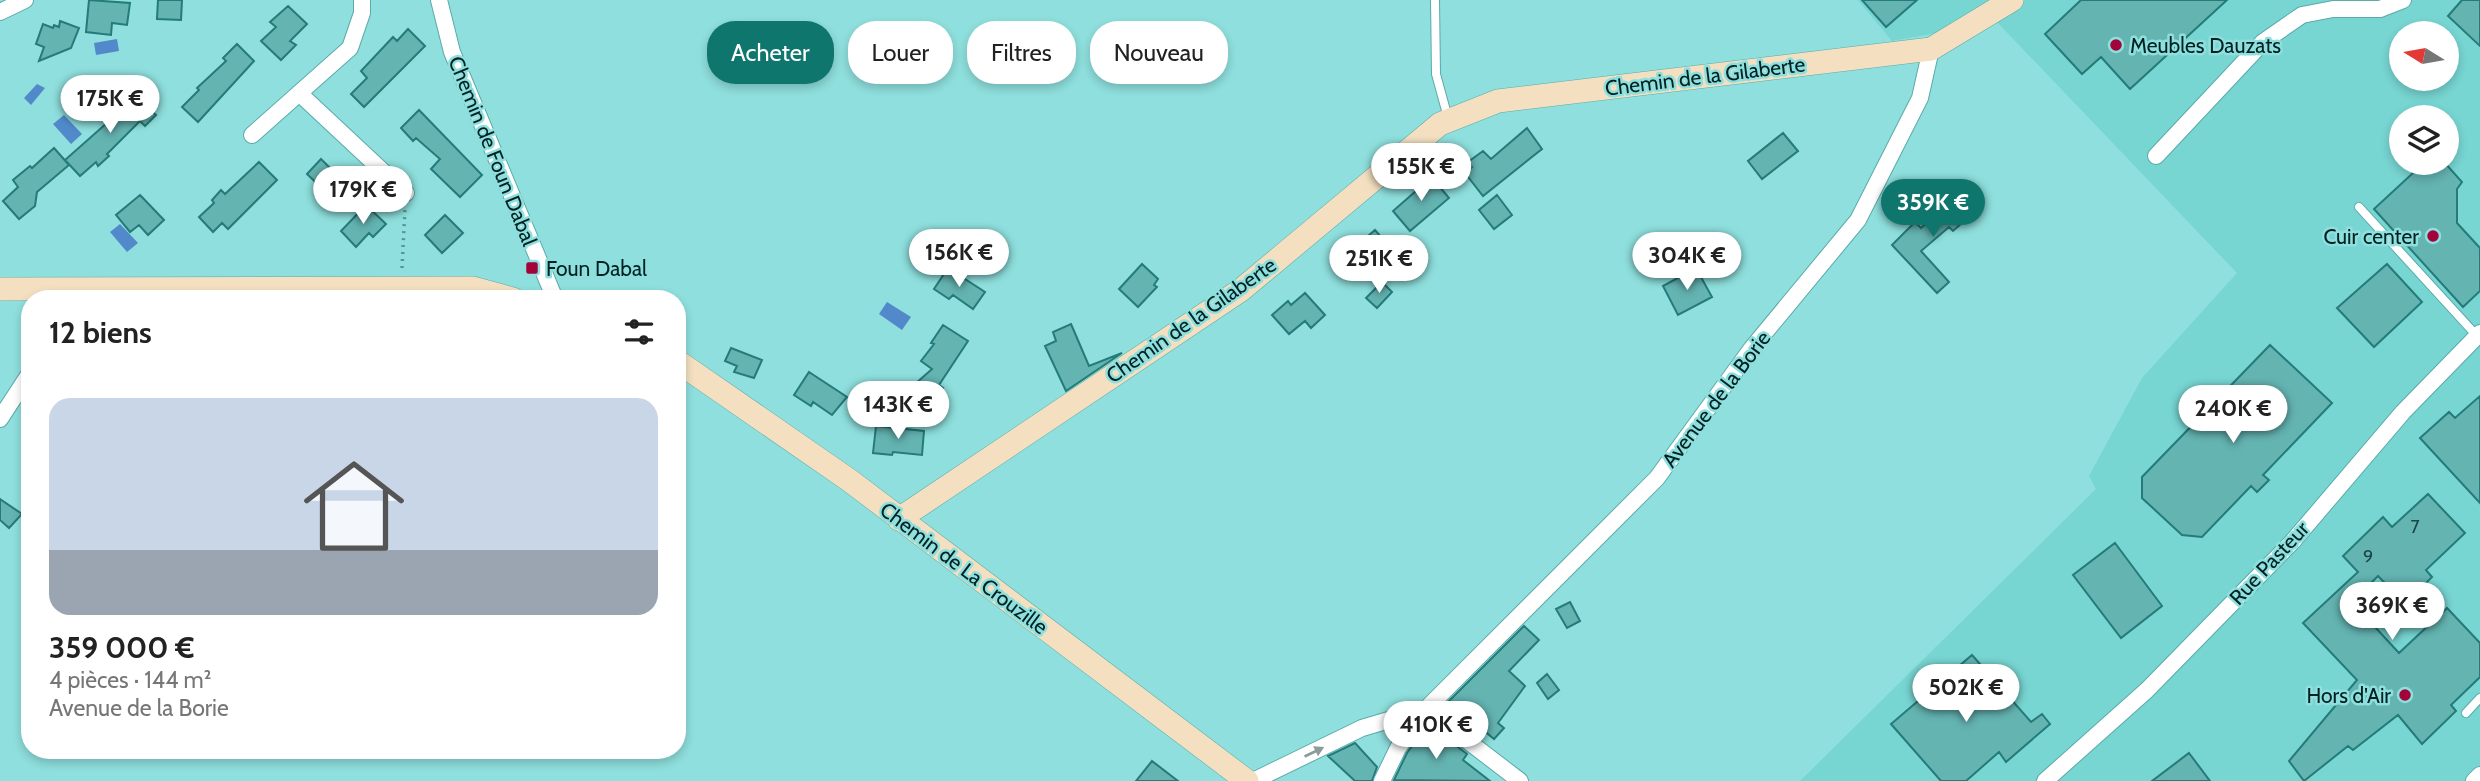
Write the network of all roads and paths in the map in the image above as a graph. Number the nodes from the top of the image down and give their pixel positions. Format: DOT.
graph roads {
  1 [pos="25,0"];
  2 [pos="362,0"];
  3 [pos="439,0"];
  4 [pos="1435,0"];
  5 [pos="2012,0"];
  6 [pos="2403,0"];
  7 [pos="2332,4"];
  8 [pos="0,12"];
  9 [pos="1931,49"];
  10 [pos="299,93"];
  11 [pos="1449,121"];
  12 [pos="252,135"];
  13 [pos="2156,156"];
  14 [pos="405,193"];
  15 [pos="2359,207"];
  16 [pos="401,288"];
  17 [pos="0,289"];
  18 [pos="21,290"];
  19 [pos="293,290"];
  20 [pos="480,290"];
  21 [pos="551,290"];
  22 [pos="2478,334"];
  23 [pos="686,367"];
  24 [pos="21,387"];
  25 [pos="0,419"];
  26 [pos="899,519"];
  27 [pos="2480,698"];
  28 [pos="1426,709"];
  29 [pos="2466,713"];
  30 [pos="2480,775"];
  31 [pos="1247,781"];
  32 [pos="1253,781"];
  33 [pos="1382,781"];
  34 [pos="1520,781"];
  35 [pos="2045,781"];
  36 [pos="2474,781"];
  1 -- 8 [label="street"];
  2 -- 10 [label="street"];
  3 -- 21 [label="street, Chemin de Foun Dabal"];
  4 -- 11 [label="lane"];
  5 -- 9 [label="street"];
  6 -- 7 [label="street"];
  7 -- 13 [label="street"];
  9 -- 11 [label="street, Chemin de la Gilaberte"];
  9 -- 28 [label="street, Avenue de la Borie"];
  10 -- 12 [label="street"];
  10 -- 14 [label="street"];
  11 -- 26 [label="street, Chemin de la Gilaberte"];
  14 -- 16 [label="path"];
  15 -- 22 [label="lane"];
  16 -- 19 [label="street"];
  16 -- 20 [label="street"];
  17 -- 18 [label="street"];
  22 -- 35 [label="street, Rue Pasteur"];
  23 -- 26 [label="street, Chemin de La Crouzille"];
  24 -- 25 [label="street"];
  26 -- 31 [label="street, Chemin de La Crouzille"];
  27 -- 29 [label="lane"];
  32 -- 28 [label="street, one-way"];
  28 -- 33 [label="street, Avenue de la Borie"];
  28 -- 34 [label="street"];
  30 -- 36 [label="street"];
}
